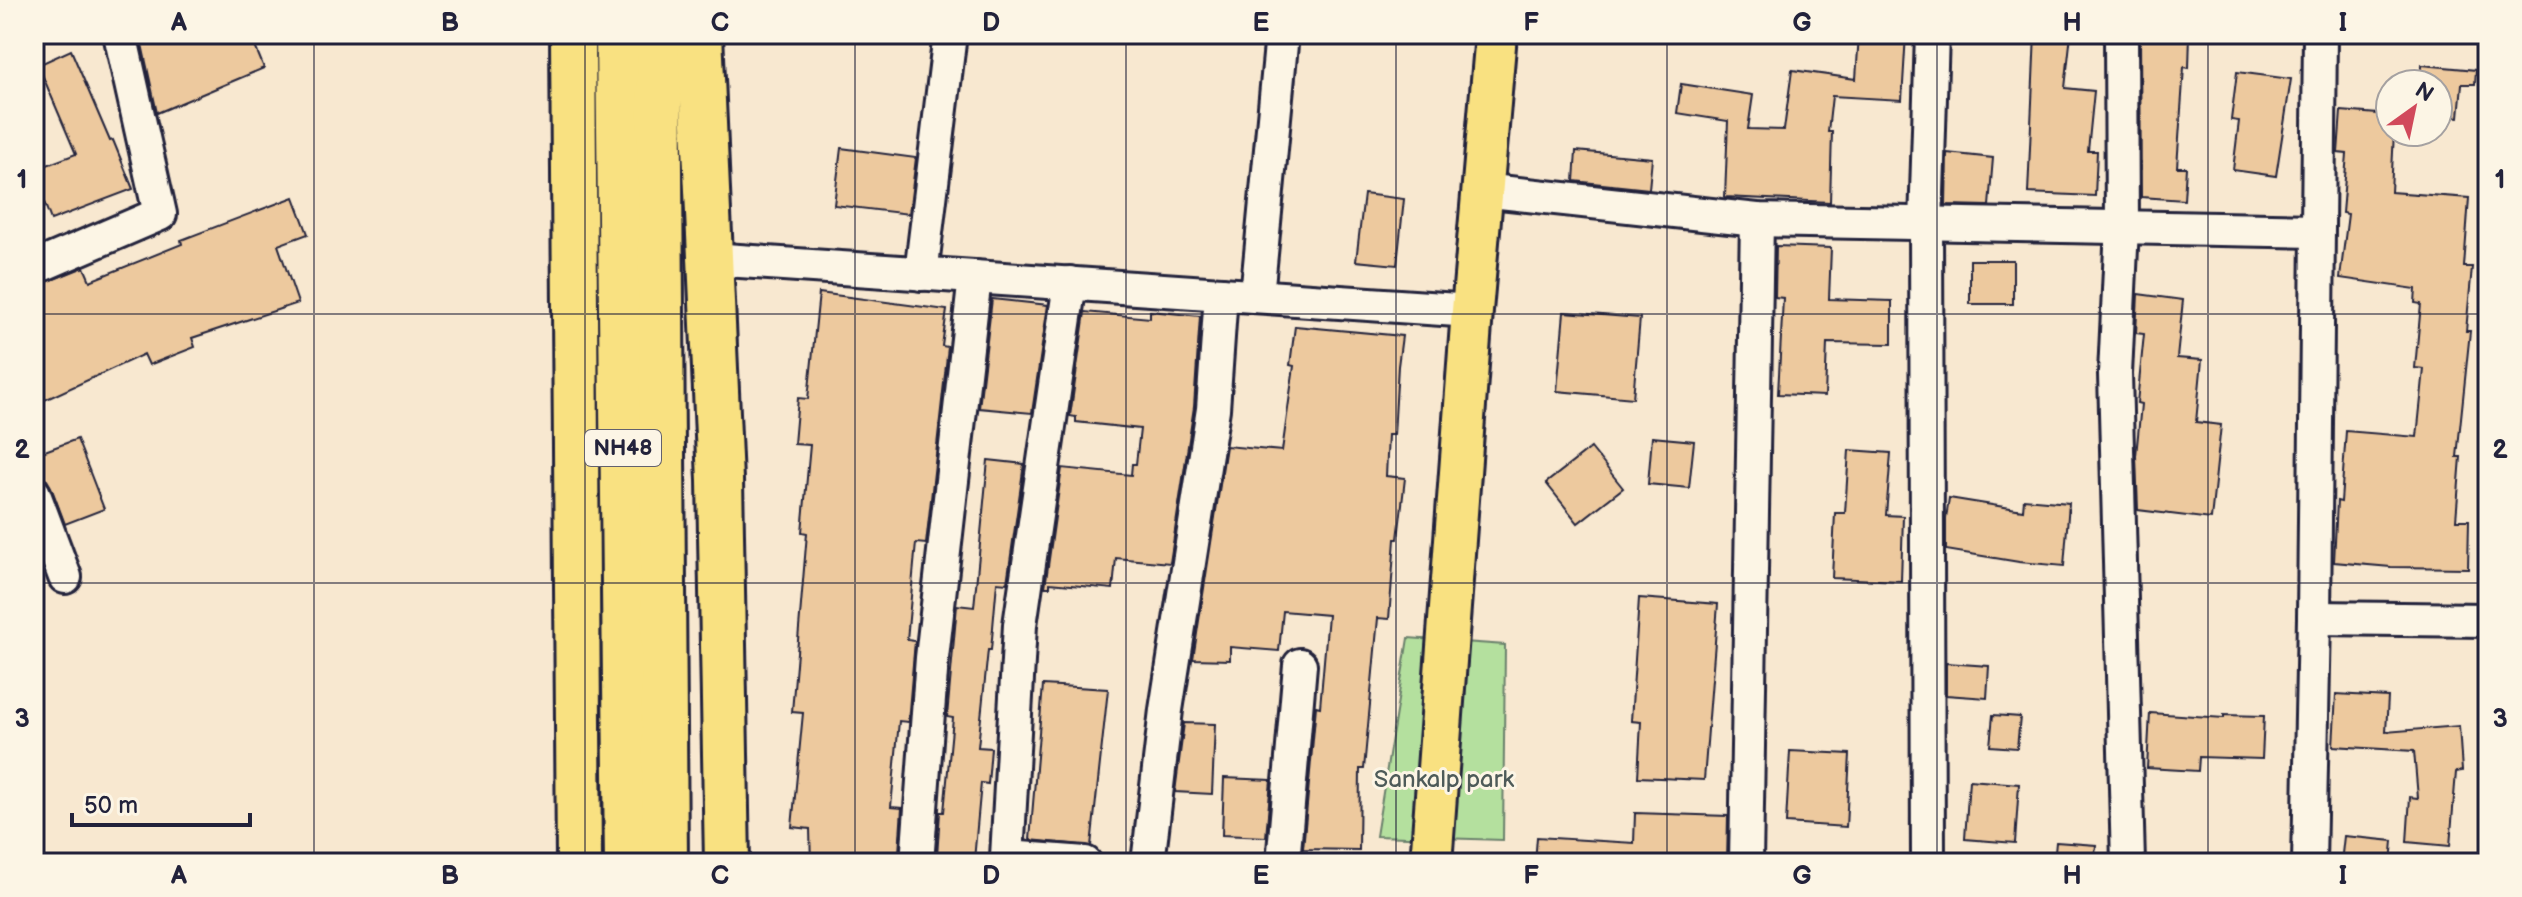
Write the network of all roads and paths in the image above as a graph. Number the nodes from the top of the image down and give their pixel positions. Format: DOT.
graph roads {
  1 [pos="120,34"];
  2 [pos="573,34"];
  3 [pos="618,34"];
  4 [pos="659,34"];
  5 [pos="700,34"];
  6 [pos="950,34"];
  7 [pos="1282,34"];
  8 [pos="1496,34"];
  9 [pos="1932,34"];
  10 [pos="2121,34"];
  11 [pos="2320,34"];
  12 [pos="1482,190"];
  13 [pos="1757,220"];
  14 [pos="1926,224"];
  15 [pos="2122,227"];
  16 [pos="2317,231"];
  17 [pos="710,259"];
  18 [pos="34,268"];
  19 [pos="921,274"];
  20 [pos="975,277"];
  21 [pos="1070,283"];
  22 [pos="1221,294"];
  23 [pos="1257,296"];
  24 [pos="1472,311"];
  25 [pos="662,488"];
  26 [pos="34,494"];
  27 [pos="720,494"];
  28 [pos="65,577"];
  29 [pos="2314,618"];
  30 [pos="2488,620"];
  31 [pos="1300,665"];
  32 [pos="1007,860"];
  33 [pos="579,863"];
  34 [pos="627,863"];
  35 [pos="665,863"];
  36 [pos="727,863"];
  37 [pos="917,863"];
  38 [pos="1085,863"];
  39 [pos="1148,863"];
  40 [pos="1283,863"];
  41 [pos="1431,863"];
  42 [pos="1746,863"];
  43 [pos="1928,863"];
  44 [pos="2128,863"];
  45 [pos="2309,863"];
  1 -- 18 [label="street"];
  2 -- 33 [label="highway"];
  3 -- 34 [label="highway, NH48"];
  4 -- 25 [label="highway, NH48"];
  5 -- 17 [label="highway"];
  6 -- 19 [label="street"];
  7 -- 23 [label="street"];
  8 -- 12 [label="main road"];
  9 -- 14 [label="street"];
  10 -- 15 [label="street"];
  11 -- 16 [label="street"];
  12 -- 13 [label="street"];
  12 -- 24 [label="main road"];
  13 -- 14 [label="street"];
  13 -- 42 [label="street"];
  14 -- 15 [label="street"];
  14 -- 43 [label="street"];
  15 -- 16 [label="street"];
  15 -- 44 [label="street"];
  16 -- 29 [label="street"];
  17 -- 19 [label="street"];
  17 -- 27 [label="highway"];
  19 -- 20 [label="street"];
  20 -- 21 [label="street"];
  20 -- 37 [label="street"];
  21 -- 22 [label="street"];
  21 -- 32 [label="street"];
  22 -- 23 [label="street"];
  22 -- 39 [label="street"];
  23 -- 24 [label="street"];
  24 -- 41 [label="main road"];
  25 -- 27 [label="highway"];
  25 -- 35 [label="highway, NH48"];
  26 -- 28 [label="street"];
  27 -- 36 [label="highway"];
  29 -- 30 [label="street"];
  29 -- 45 [label="street"];
  31 -- 40 [label="street"];
  32 -- 38 [label="street"];
}
